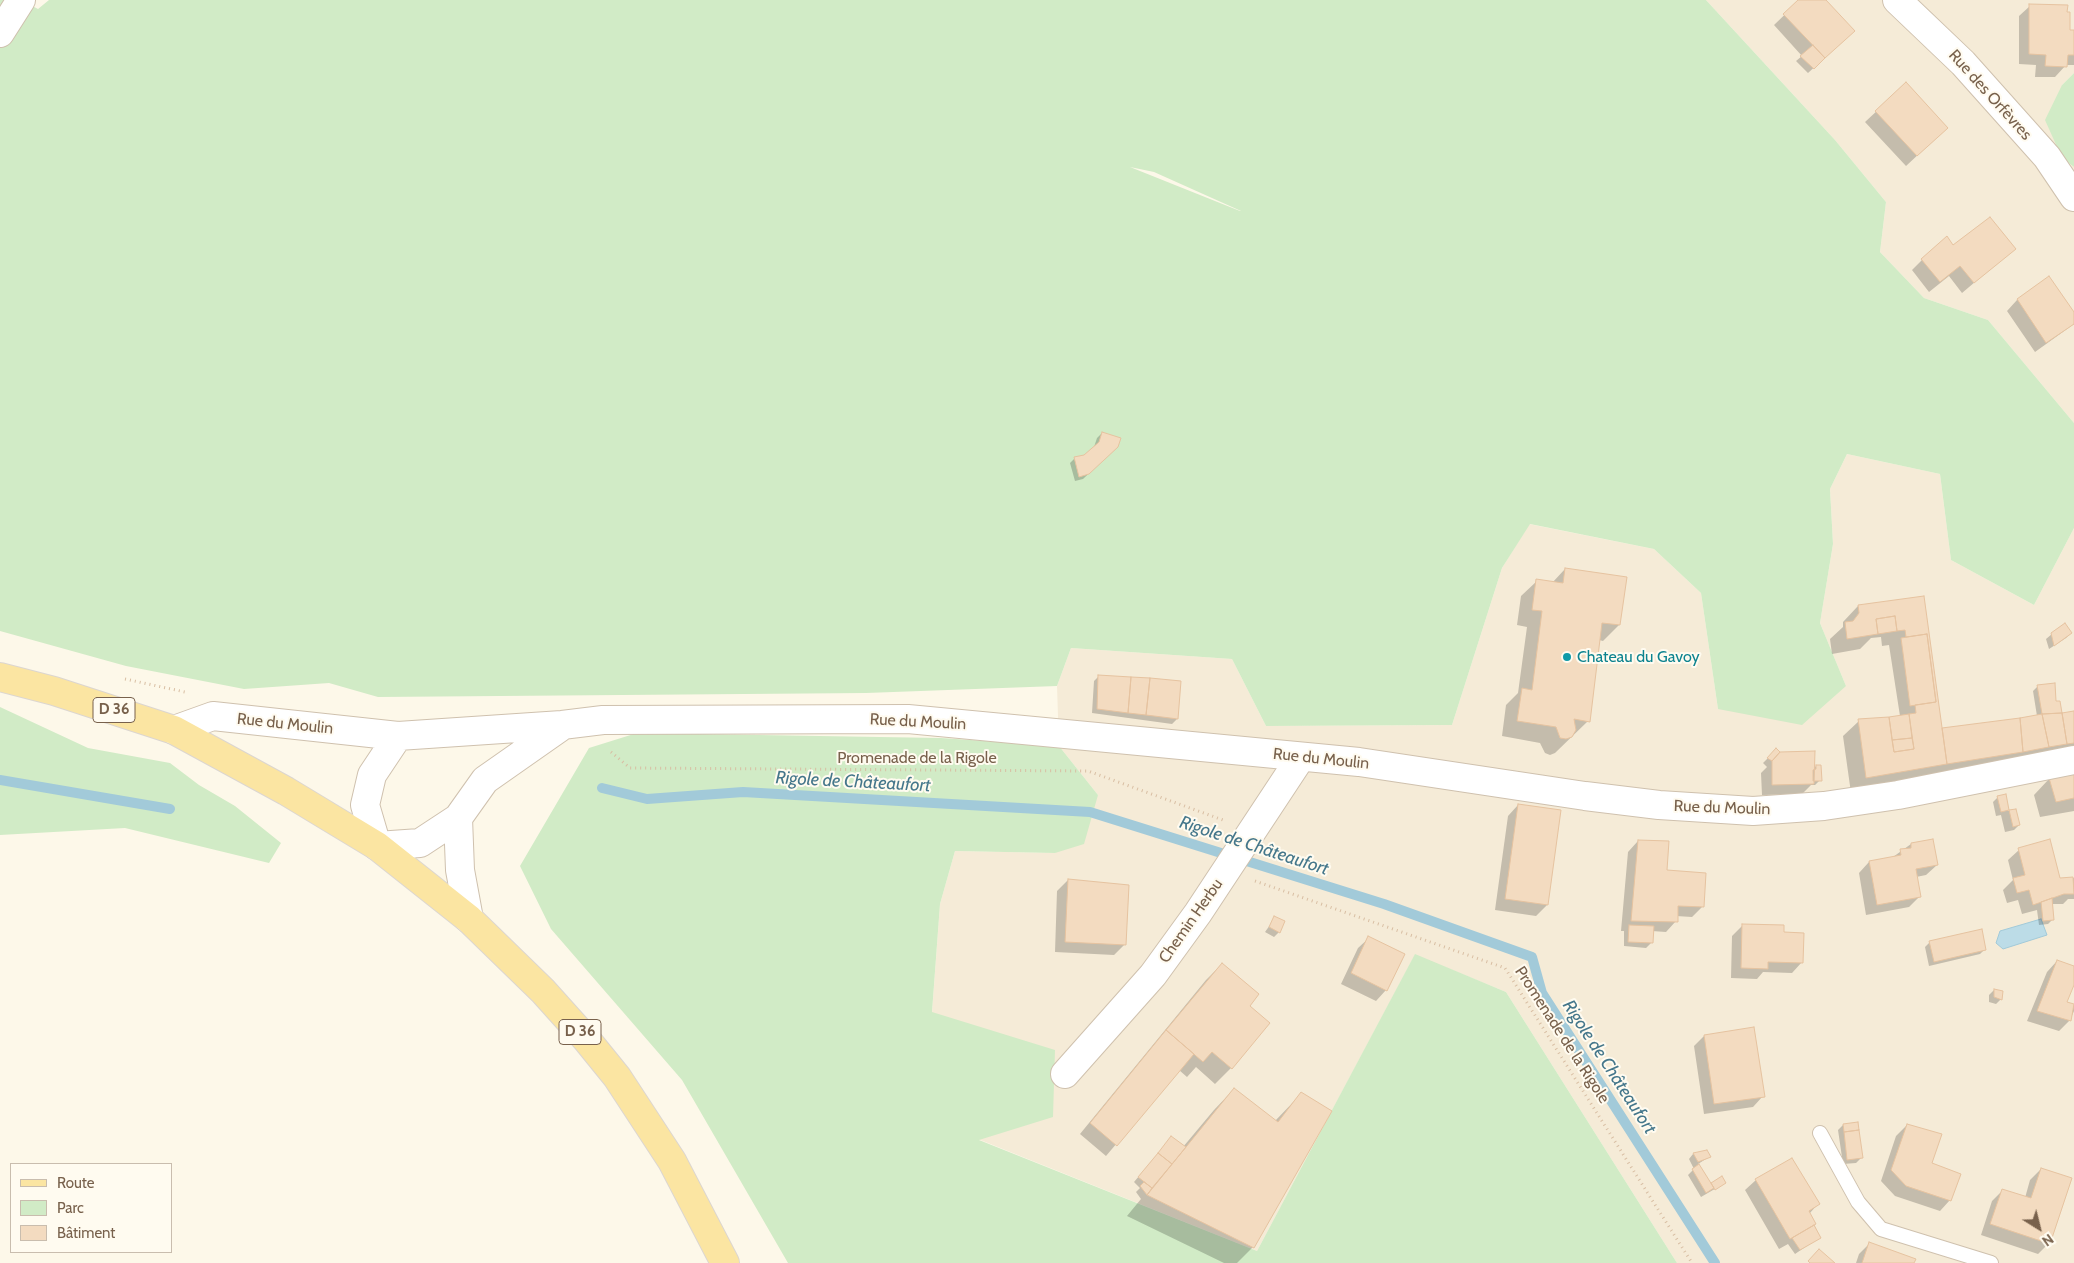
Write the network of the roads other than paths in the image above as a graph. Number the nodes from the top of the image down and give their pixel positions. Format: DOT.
graph roads {
  1 [pos="22,0"];
  2 [pos="1897,0"];
  3 [pos="0,33"];
  4 [pos="2074,197"];
  5 [pos="0,677"];
  6 [pos="562,725"];
  7 [pos="174,730"];
  8 [pos="398,736"];
  9 [pos="1301,757"];
  10 [pos="2074,760"];
  11 [pos="458,818"];
  12 [pos="377,846"];
  13 [pos="469,919"];
  14 [pos="1065,1074"];
  15 [pos="1820,1133"];
  16 [pos="725,1263"];
  17 [pos="1991,1263"];
  1 -- 3 [label="street"];
  2 -- 4 [label="street, Rue des Orfèvres"];
  5 -- 7 [label="main road, D 36"];
  6 -- 8 [label="street, Rue du Moulin"];
  6 -- 9 [label="street, Rue du Moulin"];
  6 -- 11 [label="street, Rue du Moulin"];
  7 -- 8 [label="street, Rue du Moulin"];
  7 -- 12 [label="main road, D 36"];
  8 -- 12 [label="street"];
  9 -- 10 [label="street, Rue du Moulin"];
  9 -- 14 [label="street, Chemin Herbu"];
  11 -- 12 [label="street, Rue du Moulin"];
  11 -- 13 [label="street"];
  12 -- 13 [label="main road, D 36"];
  13 -- 16 [label="main road, D 36"];
  15 -- 17 [label="lane"];
}
